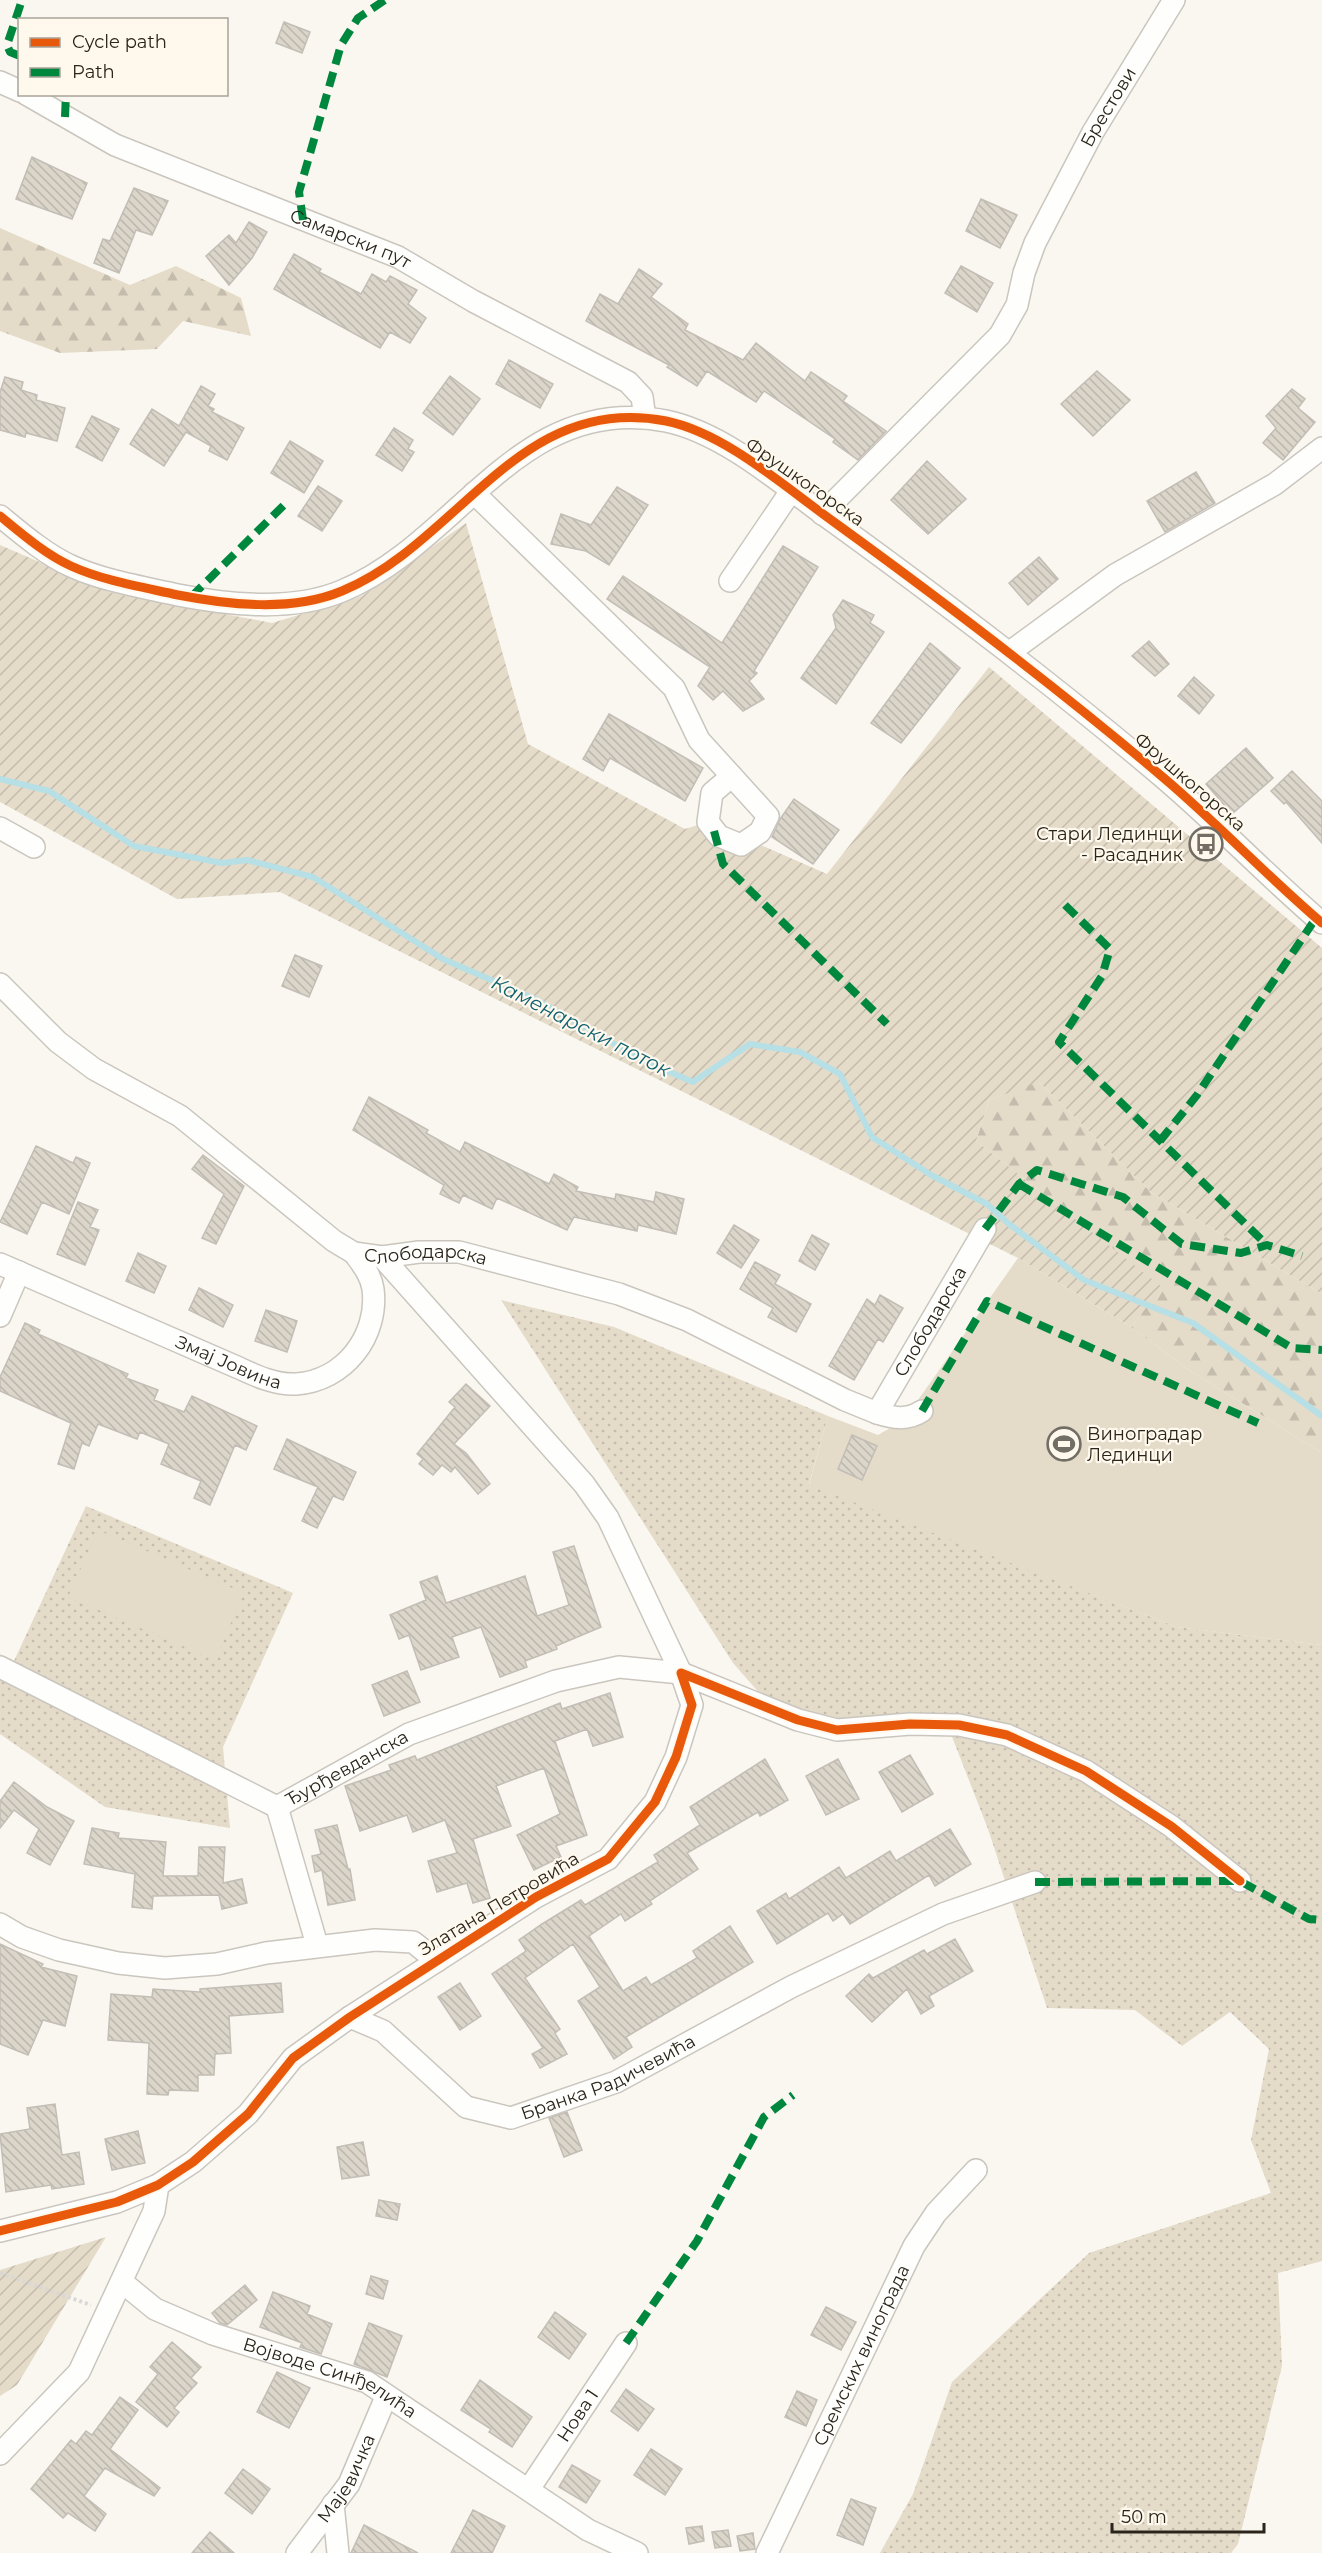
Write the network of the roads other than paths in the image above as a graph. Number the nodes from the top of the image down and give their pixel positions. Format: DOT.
graph roads {
  1 [pos="1174,0"];
  2 [pos="0,82"];
  3 [pos="18,90"];
  4 [pos="29,96"];
  5 [pos="1047,220"];
  6 [pos="645,418"];
  7 [pos="1322,448"];
  8 [pos="791,491"];
  9 [pos="474,493"];
  10 [pos="822,514"];
  11 [pos="0,516"];
  12 [pos="730,581"];
  13 [pos="1010,652"];
  14 [pos="732,776"];
  15 [pos="0,828"];
  16 [pos="34,847"];
  17 [pos="1322,922"];
  18 [pos="0,984"];
  19 [pos="985,1229"];
  20 [pos="354,1253"];
  21 [pos="382,1257"];
  22 [pos="10,1268"];
  23 [pos="0,1317"];
  24 [pos="922,1411"];
  25 [pos="877,1413"];
  26 [pos="0,1668"];
  27 [pos="681,1673"];
  28 [pos="278,1807"];
  29 [pos="1240,1881"];
  30 [pos="1035,1882"];
  31 [pos="0,1924"];
  32 [pos="317,1946"];
  33 [pos="437,1960"];
  34 [pos="350,2017"];
  35 [pos="976,2170"];
  36 [pos="158,2185"];
  37 [pos="0,2231"];
  38 [pos="122,2282"];
  39 [pos="626,2343"];
  40 [pos="386,2397"];
  41 [pos="0,2454"];
  42 [pos="529,2489"];
  43 [pos="333,2505"];
  44 [pos="297,2553"];
  45 [pos="338,2553"];
  46 [pos="637,2553"];
  47 [pos="767,2553"];
  1 -- 5 [label="street, Брестови"];
  2 -- 3 [label="street"];
  4 -- 6 [label="street, Самарски пут"];
  5 -- 10 [label="street, Фрушкогорска"];
  6 -- 8 [label="street, Фрушкогорска"];
  6 -- 9 [label="street, Фрушкогорска"];
  7 -- 13 [label="street"];
  8 -- 10 [label="street, Фрушкогорска"];
  8 -- 12 [label="street"];
  9 -- 11 [label="street, Фрушкогорска"];
  9 -- 14 [label="street"];
  10 -- 13 [label="street, Фрушкогорска"];
  13 -- 17 [label="street, Фрушкогорска"];
  15 -- 16 [label="street"];
  18 -- 20 [label="street, Слободарска"];
  19 -- 25 [label="street, Слободарска"];
  20 -- 21 [label="street, Слободарска"];
  20 -- 22 [label="street, Змај Јовина"];
  21 -- 25 [label="street, Слободарска"];
  21 -- 27 [label="street, Златана Петровића"];
  22 -- 23 [label="street"];
  24 -- 25 [label="street, Слободарска"];
  26 -- 28 [label="street, Ђурђевданска"];
  27 -- 28 [label="street, Ђурђевданска"];
  27 -- 29 [label="street"];
  27 -- 33 [label="street, Златана Петровића"];
  28 -- 32 [label="street"];
  30 -- 34 [label="street, Бранка Радичевића"];
  31 -- 32 [label="street, Златана Петровића"];
  32 -- 33 [label="street, Златана Петровића"];
  33 -- 34 [label="street, Златана Петровића"];
  34 -- 36 [label="street"];
  35 -- 47 [label="street, Сремских винограда"];
  36 -- 37 [label="street"];
  36 -- 38 [label="street"];
  38 -- 40 [label="street, Војводе Синђелића"];
  38 -- 41 [label="street"];
  39 -- 42 [label="street, Нова 1"];
  40 -- 42 [label="street, Војводе Синђелића"];
  40 -- 43 [label="street, Мајевичка"];
  42 -- 46 [label="street, Војводе Синђелића"];
  43 -- 44 [label="street, Мајевичка"];
  43 -- 45 [label="street"];
}
